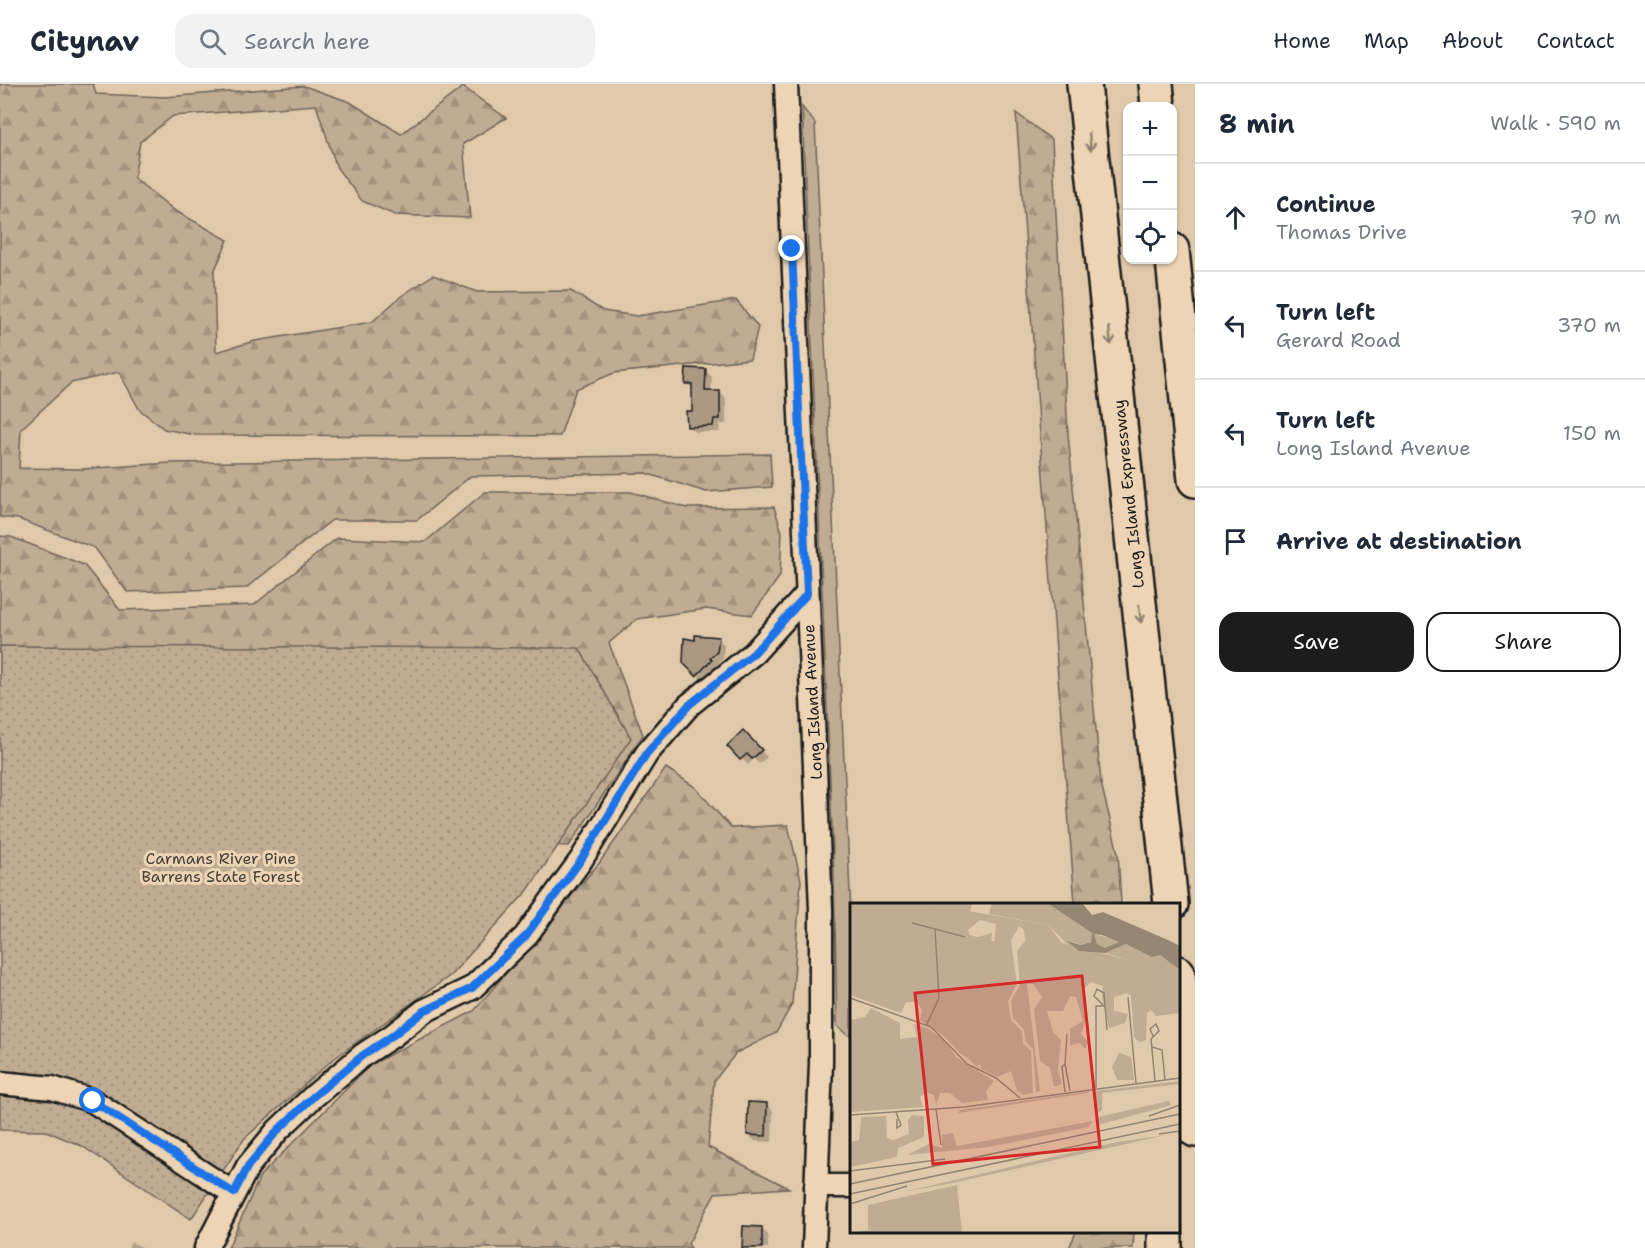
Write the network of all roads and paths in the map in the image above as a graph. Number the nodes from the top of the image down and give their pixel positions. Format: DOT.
graph roads {
  1 [pos="786,84"];
  2 [pos="1084,84"];
  3 [pos="1157,84"];
  4 [pos="1159,102"];
  5 [pos="1174,264"];
  6 [pos="1195,480"];
  7 [pos="807,594"];
  8 [pos="1157,768"];
  9 [pos="1155,903"];
  10 [pos="1171,903"];
  11 [pos="1180,983"];
  12 [pos="0,1083"];
  13 [pos="1195,1130"];
  14 [pos="816,1185"];
  15 [pos="850,1186"];
  16 [pos="234,1193"];
  17 [pos="206,1248"];
  18 [pos="814,1248"];
  1 -- 7 [label="street, Long Island Avenue"];
  2 -- 8 [label="highway, Long Island Expressway, one-way"];
  3 -- 4 [label="highway"];
  5 -- 6 [label="highway"];
  7 -- 14 [label="street, Long Island Avenue"];
  7 -- 16 [label="street"];
  8 -- 9 [label="highway"];
  8 -- 10 [label="highway, Long Island Expressway"];
  11 -- 13 [label="highway"];
  12 -- 16 [label="street"];
  14 -- 15 [label="street"];
  14 -- 18 [label="street, Long Island Avenue"];
  16 -- 17 [label="street"];
}
